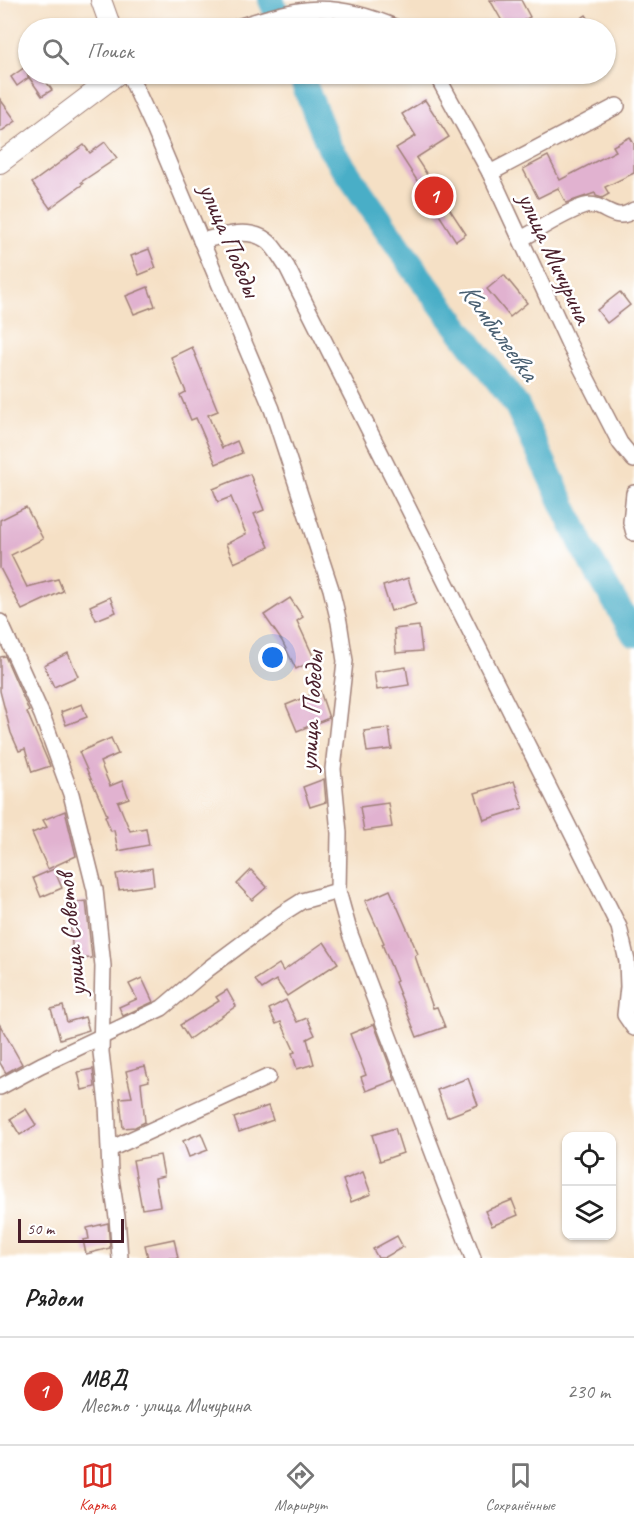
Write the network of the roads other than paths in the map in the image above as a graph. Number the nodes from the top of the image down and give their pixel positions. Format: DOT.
graph roads {
  1 [pos="100,0"];
  2 [pos="341,2"];
  3 [pos="107,18"];
  4 [pos="265,18"];
  5 [pos="380,18"];
  6 [pos="105,84"];
  7 [pos="133,84"];
  8 [pos="441,84"];
  9 [pos="617,106"];
  10 [pos="0,163"];
  11 [pos="490,173"];
  12 [pos="634,210"];
  13 [pos="521,239"];
  14 [pos="201,241"];
  15 [pos="634,460"];
  16 [pos="634,493"];
  17 [pos="634,533"];
  18 [pos="0,622"];
  19 [pos="338,891"];
  20 [pos="634,1028"];
  21 [pos="101,1036"];
  22 [pos="268,1077"];
  23 [pos="0,1087"];
  24 [pos="110,1149"];
  25 [pos="120,1258"];
  26 [pos="473,1258"];
  1 -- 3 [label="main road"];
  2 -- 4 [label="street"];
  2 -- 5 [label="street"];
  6 -- 10 [label="main road"];
  7 -- 14 [label="street, улица Победы"];
  8 -- 11 [label="street, улица Мичурина"];
  9 -- 11 [label="street"];
  11 -- 13 [label="street, улица Мичурина"];
  12 -- 13 [label="street"];
  13 -- 15 [label="street, улица Мичурина"];
  14 -- 19 [label="street, улица Победы"];
  14 -- 20 [label="street"];
  16 -- 17 [label="street"];
  18 -- 21 [label="street, улица Советов"];
  19 -- 21 [label="street"];
  19 -- 26 [label="street, улица Победы"];
  21 -- 23 [label="street"];
  21 -- 24 [label="street, улица Советов"];
  22 -- 24 [label="street"];
  24 -- 25 [label="street, улица Советов"];
}
